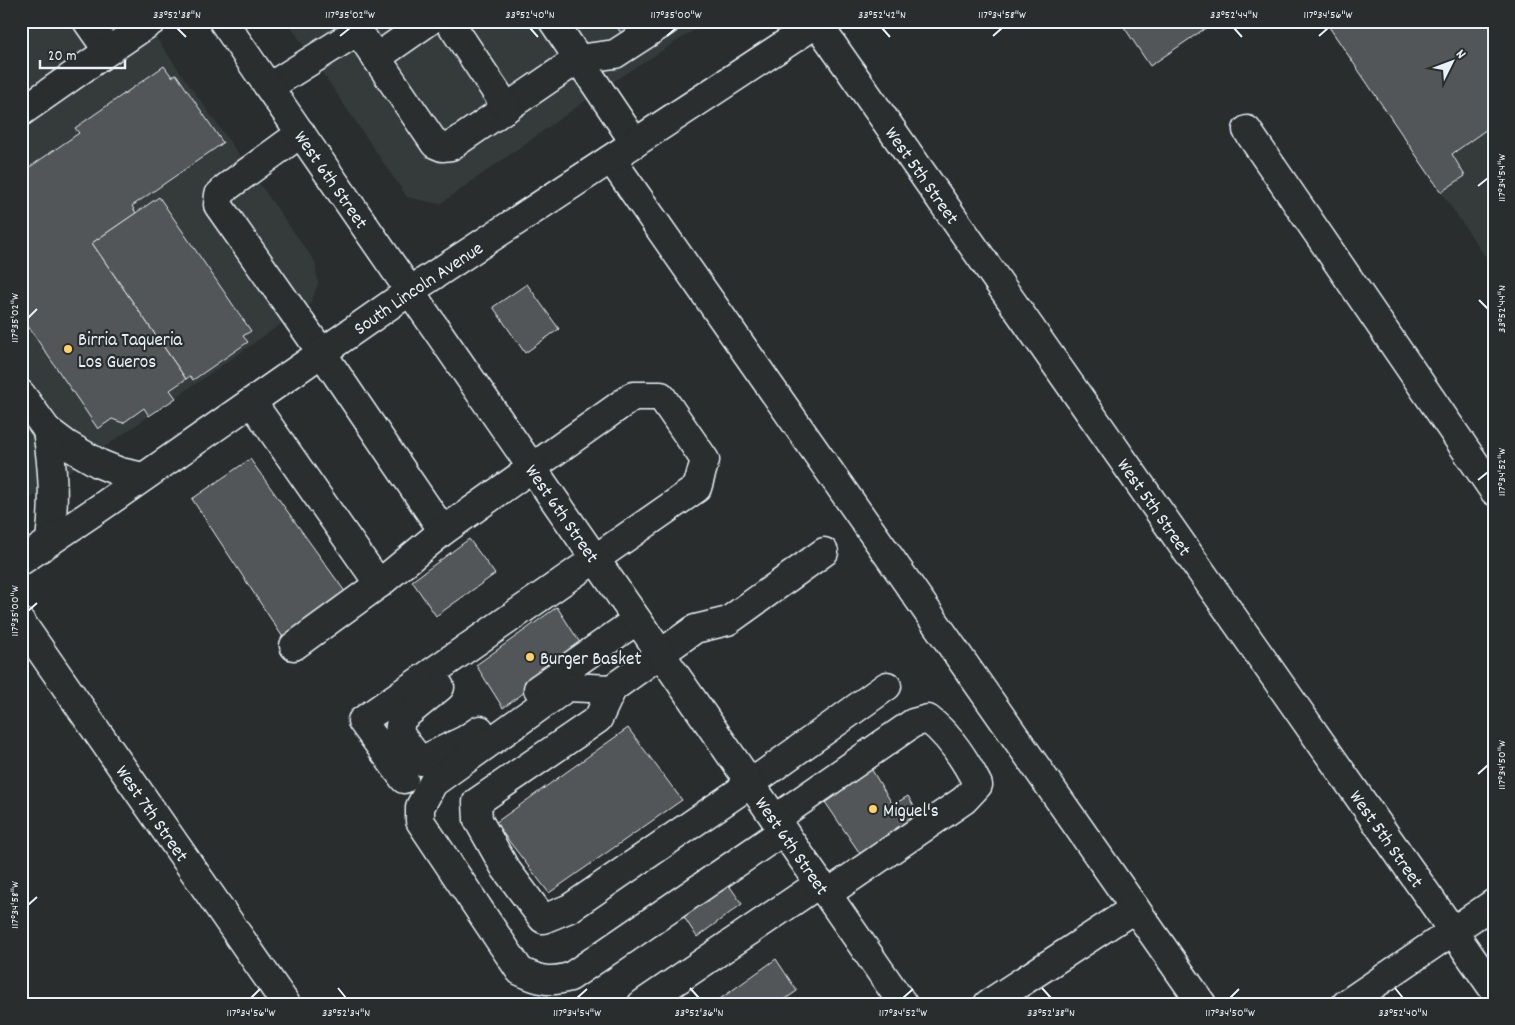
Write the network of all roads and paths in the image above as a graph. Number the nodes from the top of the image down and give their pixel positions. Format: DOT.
graph roads {
  1 [pos="87,21"];
  2 [pos="152,21"];
  3 [pos="223,21"];
  4 [pos="428,21"];
  5 [pos="449,21"];
  6 [pos="553,21"];
  7 [pos="666,21"];
  8 [pos="818,22"];
  9 [pos="358,26"];
  10 [pos="108,51"];
  11 [pos="376,58"];
  12 [pos="578,59"];
  13 [pos="269,87"];
  14 [pos="507,108"];
  15 [pos="21,112"];
  16 [pos="1247,130"];
  17 [pos="301,134"];
  18 [pos="635,143"];
  19 [pos="611,159"];
  20 [pos="410,291"];
  21 [pos="322,353"];
  22 [pos="21,394"];
  23 [pos="252,402"];
  24 [pos="47,430"];
  25 [pos="531,468"];
  26 [pos="143,477"];
  27 [pos="1494,491"];
  28 [pos="443,531"];
  29 [pos="50,541"];
  30 [pos="824,552"];
  31 [pos="595,560"];
  32 [pos="21,561"];
  33 [pos="379,584"];
  34 [pos="637,620"];
  35 [pos="21,622"];
  36 [pos="475,643"];
  37 [pos="294,646"];
  38 [pos="660,653"];
  39 [pos="887,686"];
  40 [pos="612,689"];
  41 [pos="404,779"];
  42 [pos="750,784"];
  43 [pos="779,825"];
  44 [pos="824,889"];
  45 [pos="1494,903"];
  46 [pos="1135,908"];
  47 [pos="1453,930"];
  48 [pos="1494,990"];
  49 [pos="286,1004"];
  50 [pos="642,1004"];
  51 [pos="903,1004"];
  52 [pos="988,1004"];
  53 [pos="1202,1004"];
  54 [pos="1346,1004"];
  1 -- 10 [label="main road"];
  2 -- 10 [label="main road"];
  3 -- 13 [label="main road, West 6th Street"];
  4 -- 11 [label="main road"];
  5 -- 14 [label="main road"];
  6 -- 12 [label="main road"];
  7 -- 12 [label="main road"];
  8 -- 18 [label="main road, South Lincoln Avenue"];
  8 -- 47 [label="main road, West 5th Street"];
  9 -- 11 [label="main road"];
  9 -- 13 [label="main road"];
  10 -- 15 [label="main road"];
  11 -- 14 [label="main road"];
  12 -- 14 [label="main road"];
  12 -- 18 [label="main road"];
  13 -- 17 [label="main road, West 6th Street"];
  16 -- 27 [label="main road"];
  17 -- 20 [label="main road, West 6th Street"];
  17 -- 21 [label="main road"];
  18 -- 19 [label="main road, South Lincoln Avenue"];
  19 -- 20 [label="main road, South Lincoln Avenue"];
  19 -- 46 [label="main road"];
  20 -- 21 [label="main road, South Lincoln Avenue"];
  20 -- 25 [label="main road, West 6th Street"];
  21 -- 23 [label="main road, South Lincoln Avenue"];
  21 -- 28 [label="main road"];
  22 -- 24 [label="main road"];
  23 -- 26 [label="main road, South Lincoln Avenue"];
  23 -- 33 [label="main road"];
  24 -- 26 [label="main road"];
  24 -- 29 [label="main road"];
  25 -- 28 [label="main road"];
  25 -- 31 [label="main road, West 6th Street"];
  25 -- 31 [label="main road"];
  26 -- 29 [label="main road, South Lincoln Avenue"];
  28 -- 33 [label="main road"];
  29 -- 32 [label="main road, South Lincoln Avenue"];
  30 -- 38 [label="main road"];
  31 -- 34 [label="main road, West 6th Street"];
  31 -- 36 [label="main road"];
  33 -- 37 [label="main road"];
  34 -- 36 [label="main road"];
  34 -- 38 [label="main road, West 6th Street"];
  35 -- 49 [label="main road, West 7th Street"];
  36 -- 41 [label="main road"];
  38 -- 40 [label="main road"];
  38 -- 42 [label="main road, West 6th Street"];
  39 -- 42 [label="main road"];
  40 -- 42 [label="main road"];
  40 -- 43 [label="main road"];
  42 -- 43 [label="main road, West 6th Street"];
  43 -- 44 [label="main road, West 6th Street"];
  43 -- 44 [label="main road"];
  44 -- 50 [label="main road"];
  44 -- 51 [label="main road, West 6th Street"];
  45 -- 47 [label="main road"];
  46 -- 52 [label="main road"];
  46 -- 53 [label="main road"];
  47 -- 48 [label="main road, West 5th Street"];
  47 -- 54 [label="main road"];
}
